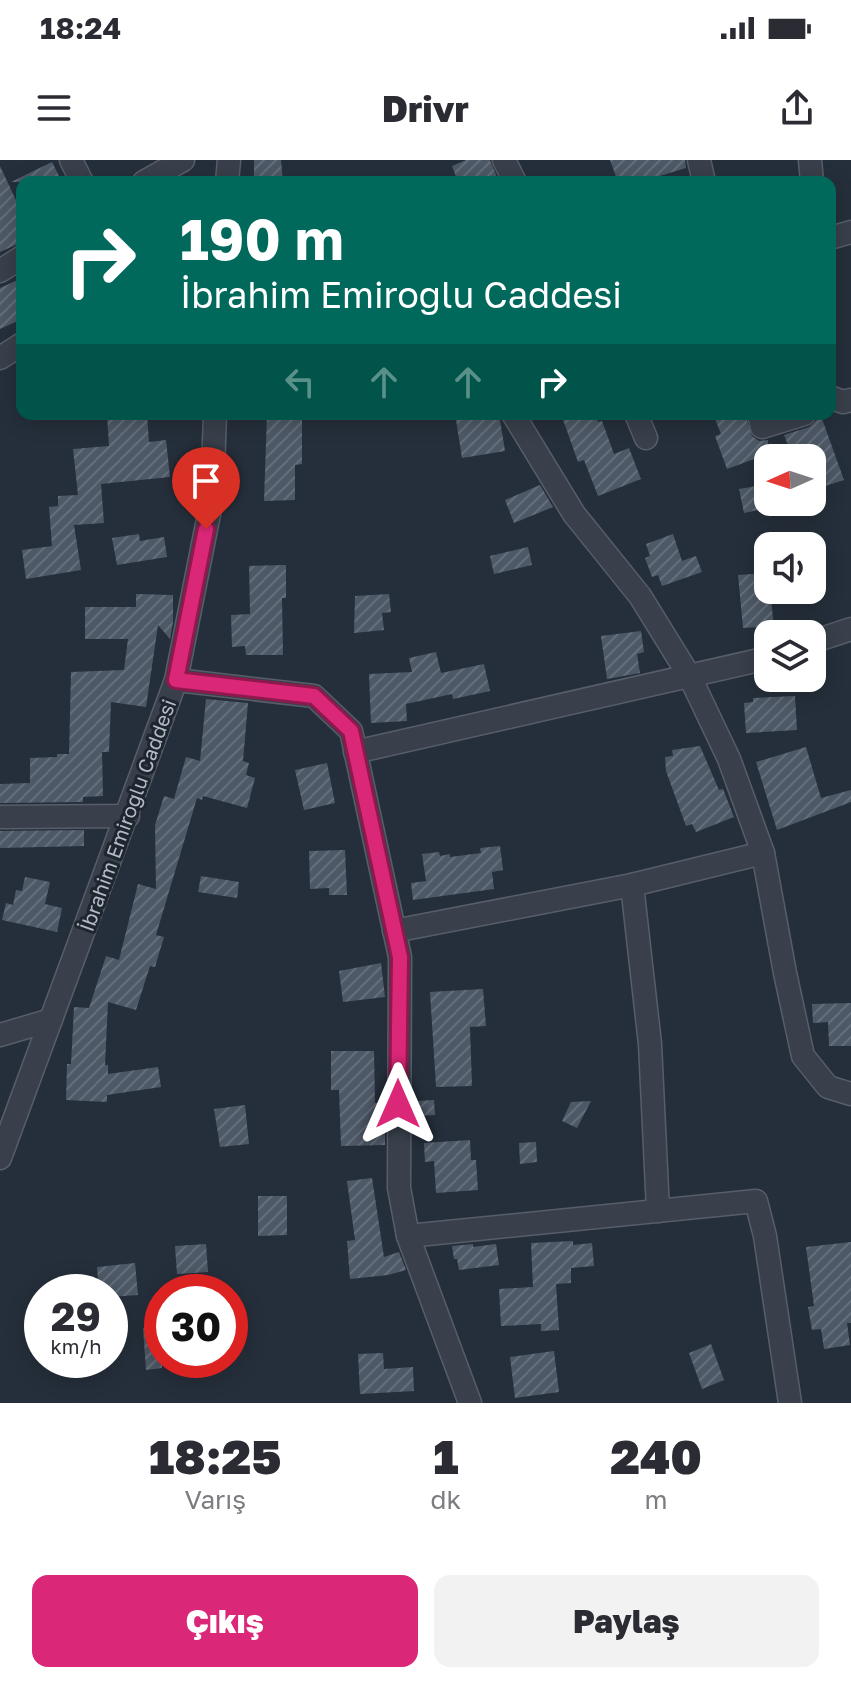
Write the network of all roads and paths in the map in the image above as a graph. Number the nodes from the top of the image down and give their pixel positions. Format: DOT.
graph roads {
  1 [pos="183,160"];
  2 [pos="155,176"];
  3 [pos="215,420"];
  4 [pos="517,420"];
  5 [pos="638,420"];
  6 [pos="760,420"];
  7 [pos="785,420"];
  8 [pos="646,438"];
  9 [pos="851,629"];
  10 [pos="826,637"];
  11 [pos="754,661"];
  12 [pos="690,677"];
  13 [pos="176,680"];
  14 [pos="355,752"];
  15 [pos="128,816"];
  16 [pos="0,817"];
  17 [pos="763,853"];
  18 [pos="632,885"];
  19 [pos="394,931"];
  20 [pos="51,1020"];
  21 [pos="0,1035"];
  22 [pos="851,1094"];
  23 [pos="0,1158"];
  24 [pos="658,1211"];
  25 [pos="408,1236"];
  26 [pos="470,1403"];
  27 [pos="790,1403"];
  1 -- 2 [label="street"];
  3 -- 13 [label="street, İbrahim Emiroğlu Caddesi"];
  4 -- 12 [label="street"];
  5 -- 8 [label="street"];
  6 -- 7 [label="street"];
  9 -- 10 [label="street"];
  11 -- 12 [label="street"];
  12 -- 14 [label="street"];
  12 -- 17 [label="street"];
  13 -- 14 [label="street"];
  13 -- 15 [label="street, İbrahim Emiroğlu Caddesi"];
  14 -- 19 [label="street"];
  15 -- 16 [label="street"];
  15 -- 20 [label="street, İbrahim Emiroğlu Caddesi"];
  17 -- 18 [label="street"];
  17 -- 22 [label="street"];
  18 -- 19 [label="street"];
  18 -- 24 [label="street"];
  19 -- 25 [label="street"];
  20 -- 21 [label="street"];
  20 -- 23 [label="street, İbrahim Emiroğlu Caddesi"];
  24 -- 25 [label="street"];
  24 -- 27 [label="street"];
  25 -- 26 [label="street"];
}
